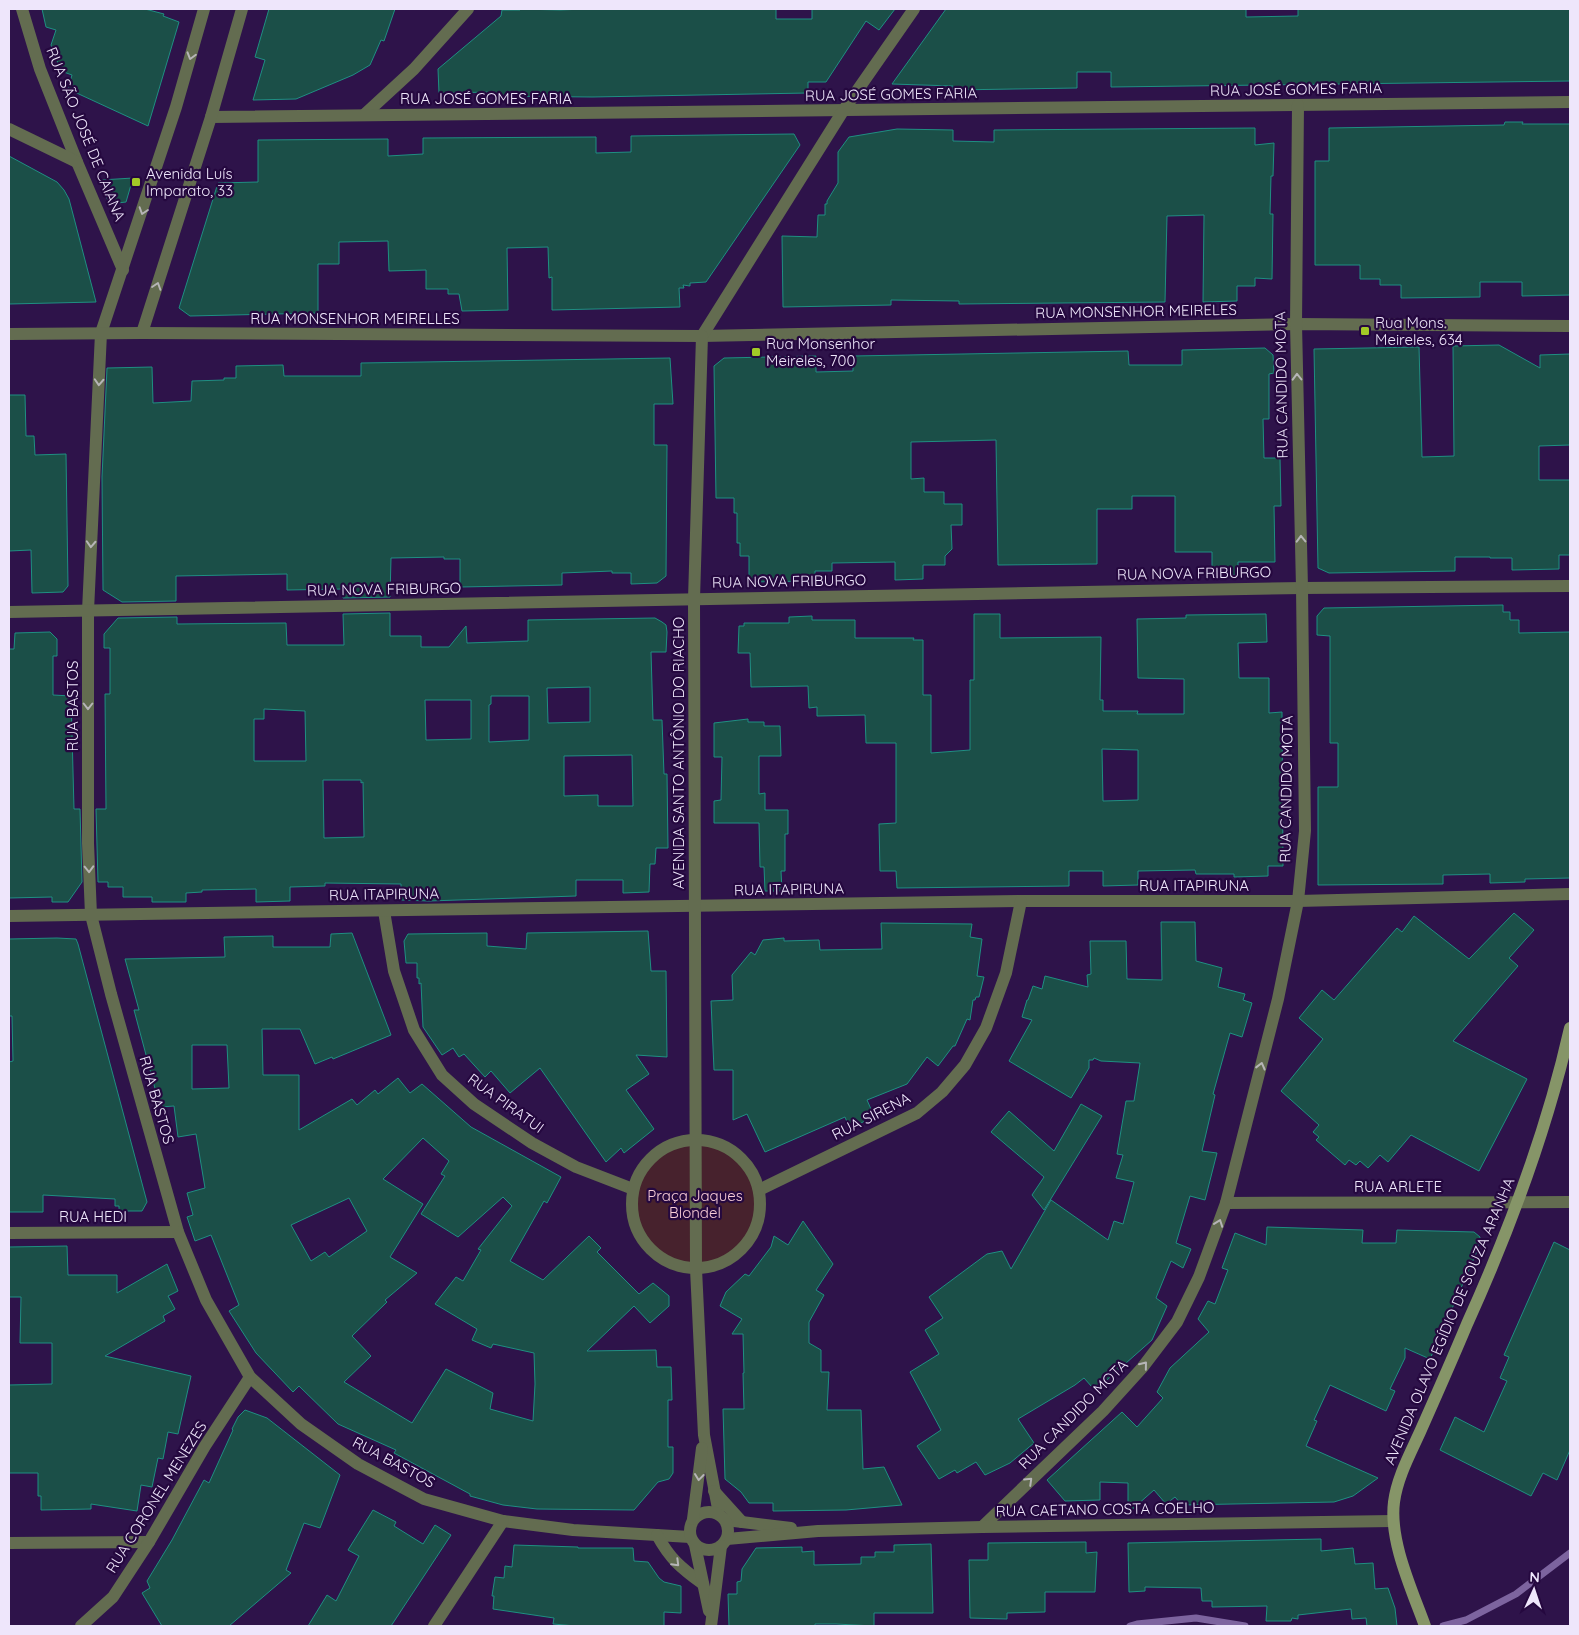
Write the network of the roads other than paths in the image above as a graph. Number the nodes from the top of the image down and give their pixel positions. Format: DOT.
graph roads {
  1 [pos="22,9"];
  2 [pos="204,9"];
  3 [pos="242,9"];
  4 [pos="468,9"];
  5 [pos="914,9"];
  6 [pos="1570,102"];
  7 [pos="1298,105"];
  8 [pos="843,111"];
  9 [pos="364,115"];
  10 [pos="211,117"];
  11 [pos="9,129"];
  12 [pos="77,162"];
  13 [pos="123,270"];
  14 [pos="1296,324"];
  15 [pos="1570,326"];
  16 [pos="101,333"];
  17 [pos="142,333"];
  18 [pos="9,334"];
  19 [pos="702,336"];
  20 [pos="1570,586"];
  21 [pos="1302,588"];
  22 [pos="694,598"];
  23 [pos="88,611"];
  24 [pos="9,612"];
  25 [pos="1570,894"];
  26 [pos="1298,901"];
  27 [pos="1021,902"];
  28 [pos="694,906"];
  29 [pos="384,911"];
  30 [pos="91,915"];
  31 [pos="9,916"];
  32 [pos="1570,1028"];
  33 [pos="696,1140"];
  34 [pos="633,1189"];
  35 [pos="759,1190"];
  36 [pos="1518,1202"];
  37 [pos="1570,1202"];
  38 [pos="1226,1203"];
  39 [pos="9,1232"];
  40 [pos="178,1232"];
  41 [pos="696,1269"];
  42 [pos="250,1377"];
  43 [pos="704,1435"];
  44 [pos="714,1491"];
  45 [pos="722,1517"];
  46 [pos="693,1519"];
  47 [pos="503,1521"];
  48 [pos="1393,1521"];
  49 [pos="742,1522"];
  50 [pos="982,1527"];
  51 [pos="818,1531"];
  52 [pos="657,1535"];
  53 [pos="692,1541"];
  54 [pos="149,1542"];
  55 [pos="9,1543"];
  56 [pos="724,1543"];
  57 [pos="703,1584"];
  58 [pos="711,1624"];
  59 [pos="1424,1624"];
  60 [pos="81,1626"];
  61 [pos="434,1626"];
  1 -- 12 [label="street, RUA SÃO JOSÉ DE CAIANA"];
  2 -- 13 [label="street, RUA BASTOS, one-way"];
  3 -- 10 [label="street"];
  4 -- 9 [label="street"];
  5 -- 8 [label="street"];
  6 -- 7 [label="street, RUA JOSÉ GOMES FARIA"];
  7 -- 8 [label="street, RUA JOSÉ GOMES FARIA"];
  7 -- 14 [label="street, RUA CANDIDO MOTA"];
  8 -- 9 [label="street, RUA JOSÉ GOMES FARIA"];
  8 -- 19 [label="street"];
  9 -- 10 [label="street, RUA JOSÉ GOMES FARIA"];
  17 -- 10 [label="street, one-way"];
  11 -- 12 [label="street"];
  12 -- 13 [label="street, RUA SÃO JOSÉ DE CAIANA"];
  13 -- 16 [label="street, RUA BASTOS"];
  14 -- 15 [label="street, RUA MONSENHOR MEIRELES"];
  14 -- 19 [label="street, RUA MONSENHOR MEIRELES"];
  21 -- 14 [label="street, RUA CANDIDO MOTA, one-way"];
  16 -- 17 [label="street, RUA MONSENHOR MEIRELLES"];
  16 -- 18 [label="street, RUA MONSENHOR MEIRELLES"];
  16 -- 23 [label="street, RUA BASTOS, one-way"];
  17 -- 19 [label="street, RUA MONSENHOR MEIRELLES"];
  19 -- 22 [label="street, AVENIDA SANTO ANTÔNIO DO RIACHO"];
  20 -- 21 [label="street, RUA NOVA FRIBURGO"];
  21 -- 22 [label="street, RUA NOVA FRIBURGO"];
  21 -- 26 [label="street, RUA CANDIDO MOTA"];
  22 -- 23 [label="street, RUA NOVA FRIBURGO"];
  22 -- 28 [label="street, AVENIDA SANTO ANTÔNIO DO RIACHO"];
  23 -- 24 [label="street, RUA NOVA FRIBURGO"];
  23 -- 30 [label="street, RUA BASTOS, one-way"];
  25 -- 26 [label="street, RUA ITAPIRUNA"];
  26 -- 27 [label="street, RUA ITAPIRUNA"];
  38 -- 26 [label="street, RUA CANDIDO MOTA, one-way"];
  27 -- 28 [label="street, RUA ITAPIRUNA"];
  27 -- 35 [label="street, RUA SIRENA"];
  28 -- 29 [label="street, RUA ITAPIRUNA"];
  28 -- 33 [label="street, AVENIDA SANTO ANTÔNIO DO RIACHO"];
  29 -- 30 [label="street, RUA ITAPIRUNA"];
  29 -- 34 [label="street, RUA PIRATUI"];
  30 -- 31 [label="street, RUA ITAPIRUNA"];
  30 -- 40 [label="street, RUA BASTOS"];
  32 -- 36 [label="main road, AVENIDA OLAVO EGÍDIO DE SOUZA ARANHA"];
  33 -- 34 [label="street"];
  33 -- 35 [label="street"];
  33 -- 41 [label="street, AVENIDA SANTO ANTÔNIO DO RIACHO"];
  34 -- 41 [label="street"];
  35 -- 41 [label="street"];
  36 -- 37 [label="street, RUA ARLETE"];
  36 -- 38 [label="street, RUA ARLETE"];
  36 -- 48 [label="main road, AVENIDA OLAVO EGÍDIO DE SOUZA ARANHA"];
  50 -- 38 [label="street, RUA CANDIDO MOTA, one-way"];
  39 -- 40 [label="street, RUA HEDI"];
  40 -- 42 [label="street, RUA BASTOS"];
  41 -- 43 [label="street, AVENIDA SANTO ANTÔNIO DO RIACHO"];
  42 -- 47 [label="street, RUA BASTOS"];
  42 -- 54 [label="street, RUA CORONEL MENEZES"];
  43 -- 44 [label="street, AVENIDA SANTO ANTÔNIO DO RIACHO"];
  43 -- 46 [label="street, AVENIDA SANTO ANTÔNIO DO RIACHO, one-way"];
  44 -- 45 [label="street, AVENIDA SANTO ANTÔNIO DO RIACHO"];
  44 -- 49 [label="street"];
  45 -- 46 [label="street"];
  45 -- 49 [label="street, RUA CAETANO COSTA COELHO"];
  45 -- 56 [label="street"];
  46 -- 53 [label="street"];
  47 -- 52 [label="street, RUA BASTOS"];
  47 -- 61 [label="street"];
  48 -- 50 [label="street, RUA CAETANO COSTA COELHO"];
  48 -- 59 [label="main road, AVENIDA OLAVO EGÍDIO DE SOUZA ARANHA"];
  49 -- 51 [label="street, RUA CAETANO COSTA COELHO"];
  50 -- 51 [label="street, RUA CAETANO COSTA COELHO"];
  51 -- 56 [label="street, RUA CAETANO COSTA COELHO"];
  52 -- 53 [label="street, RUA BASTOS"];
  52 -- 57 [label="street, one-way"];
  53 -- 56 [label="street"];
  53 -- 57 [label="street"];
  54 -- 55 [label="street"];
  54 -- 60 [label="street, RUA CORONEL MENEZES"];
  56 -- 58 [label="street"];
  57 -- 58 [label="street"];
}
